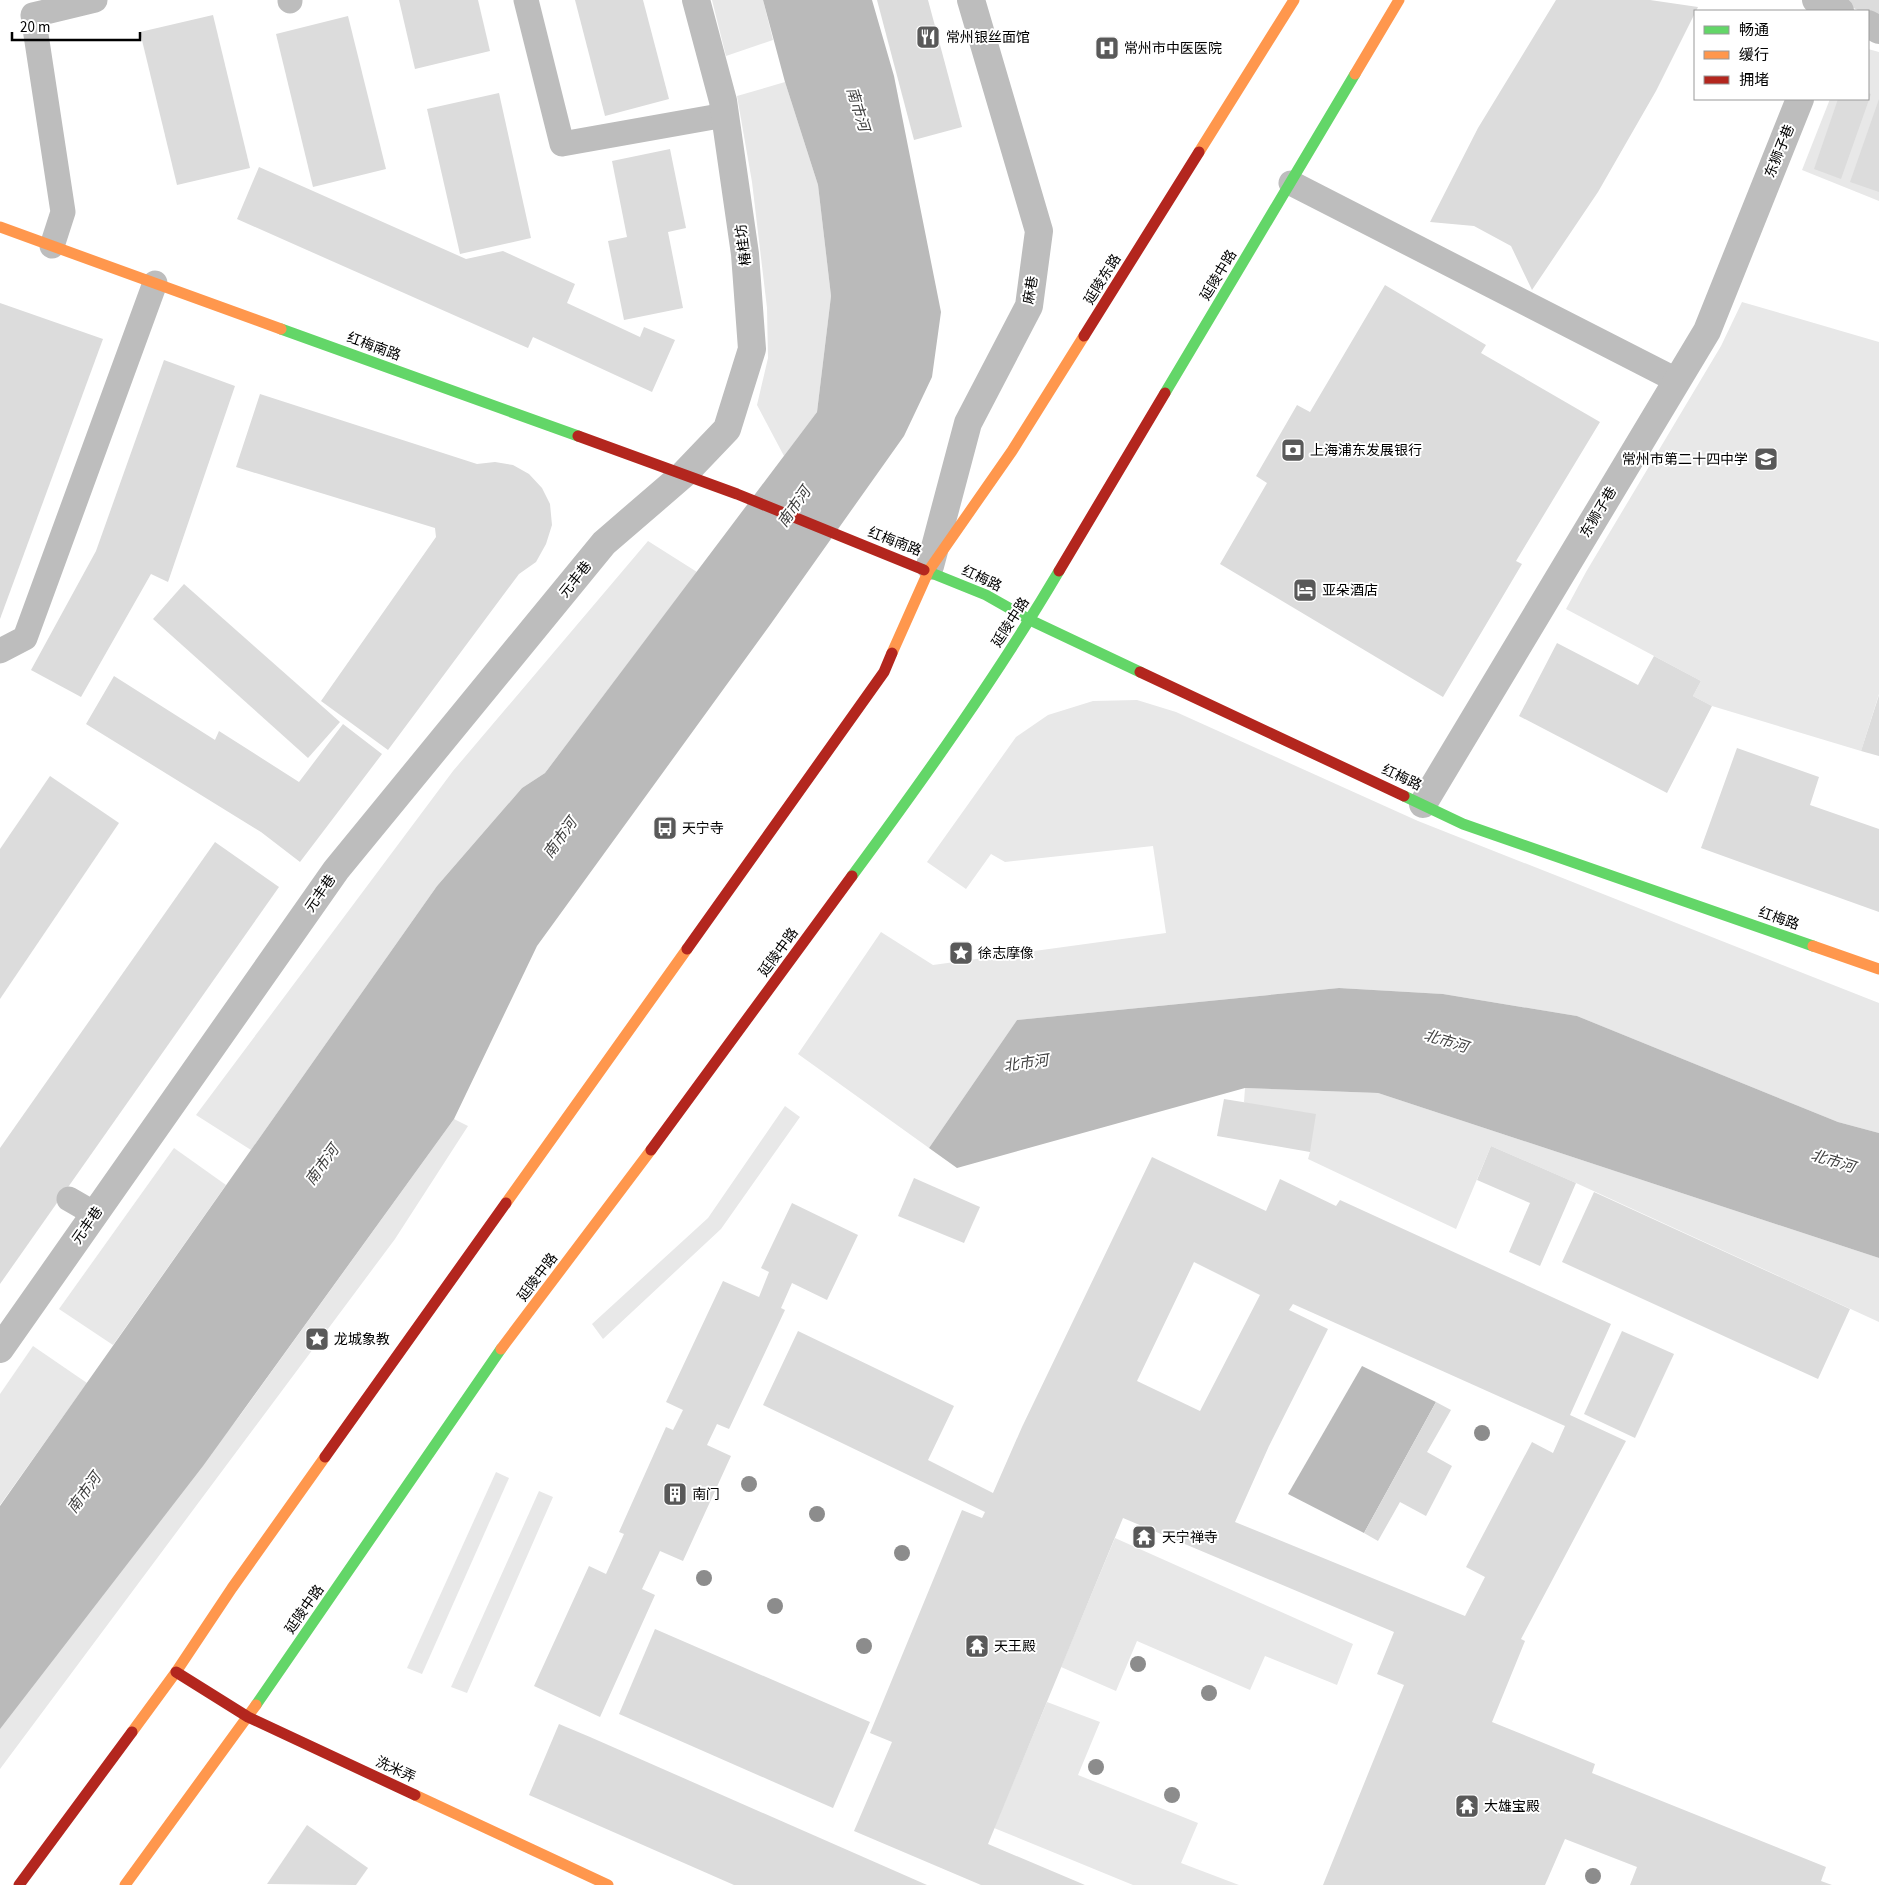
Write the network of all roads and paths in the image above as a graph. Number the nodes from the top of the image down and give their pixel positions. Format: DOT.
graph roads {
  1 [pos="95,0"];
  2 [pos="526,0"];
  3 [pos="696,0"];
  4 [pos="971,0"];
  5 [pos="1294,0"];
  6 [pos="1399,0"];
  7 [pos="1800,100"];
  8 [pos="725,115"];
  9 [pos="1291,183"];
  10 [pos="0,227"];
  11 [pos="52,246"];
  12 [pos="156,283"];
  13 [pos="1676,380"];
  14 [pos="684,474"];
  15 [pos="929,570"];
  16 [pos="1030,620"];
  17 [pos="0,651"];
  18 [pos="1423,804"];
  19 [pos="1879,969"];
  20 [pos="69,1199"];
  21 [pos="95,1214"];
  22 [pos="0,1349"];
  23 [pos="176,1672"];
  24 [pos="248,1717"];
  25 [pos="19,1885"];
  26 [pos="125,1885"];
  27 [pos="608,1885"];
  1 -- 11 [label="lane"];
  2 -- 8 [label="lane"];
  3 -- 8 [label="street, 椿桂坊"];
  4 -- 15 [label="street, 麻巷"];
  5 -- 15 [label="main road, 延陵东路"];
  6 -- 9 [label="main road, 延陵中路"];
  7 -- 13 [label="street, 东狮子巷"];
  8 -- 14 [label="street, 椿桂坊"];
  9 -- 13 [label="lane"];
  9 -- 16 [label="main road, 延陵中路"];
  10 -- 11 [label="main road, 红梅南路"];
  11 -- 12 [label="main road, 红梅南路"];
  12 -- 14 [label="main road, 红梅南路"];
  12 -- 17 [label="lane"];
  13 -- 18 [label="street, 东狮子巷"];
  14 -- 15 [label="main road, 红梅南路"];
  14 -- 21 [label="street, 元丰巷"];
  15 -- 16 [label="main road, 红梅路"];
  15 -- 23 [label="main road"];
  16 -- 18 [label="main road, 红梅路"];
  16 -- 24 [label="main road, 延陵中路"];
  18 -- 19 [label="main road, 红梅路"];
  20 -- 21 [label="lane"];
  21 -- 22 [label="street, 元丰巷"];
  23 -- 24 [label="main road, 洗米弄"];
  23 -- 25 [label="main road"];
  24 -- 26 [label="main road, 延陵中路"];
  24 -- 27 [label="main road, 洗米弄"];
}
